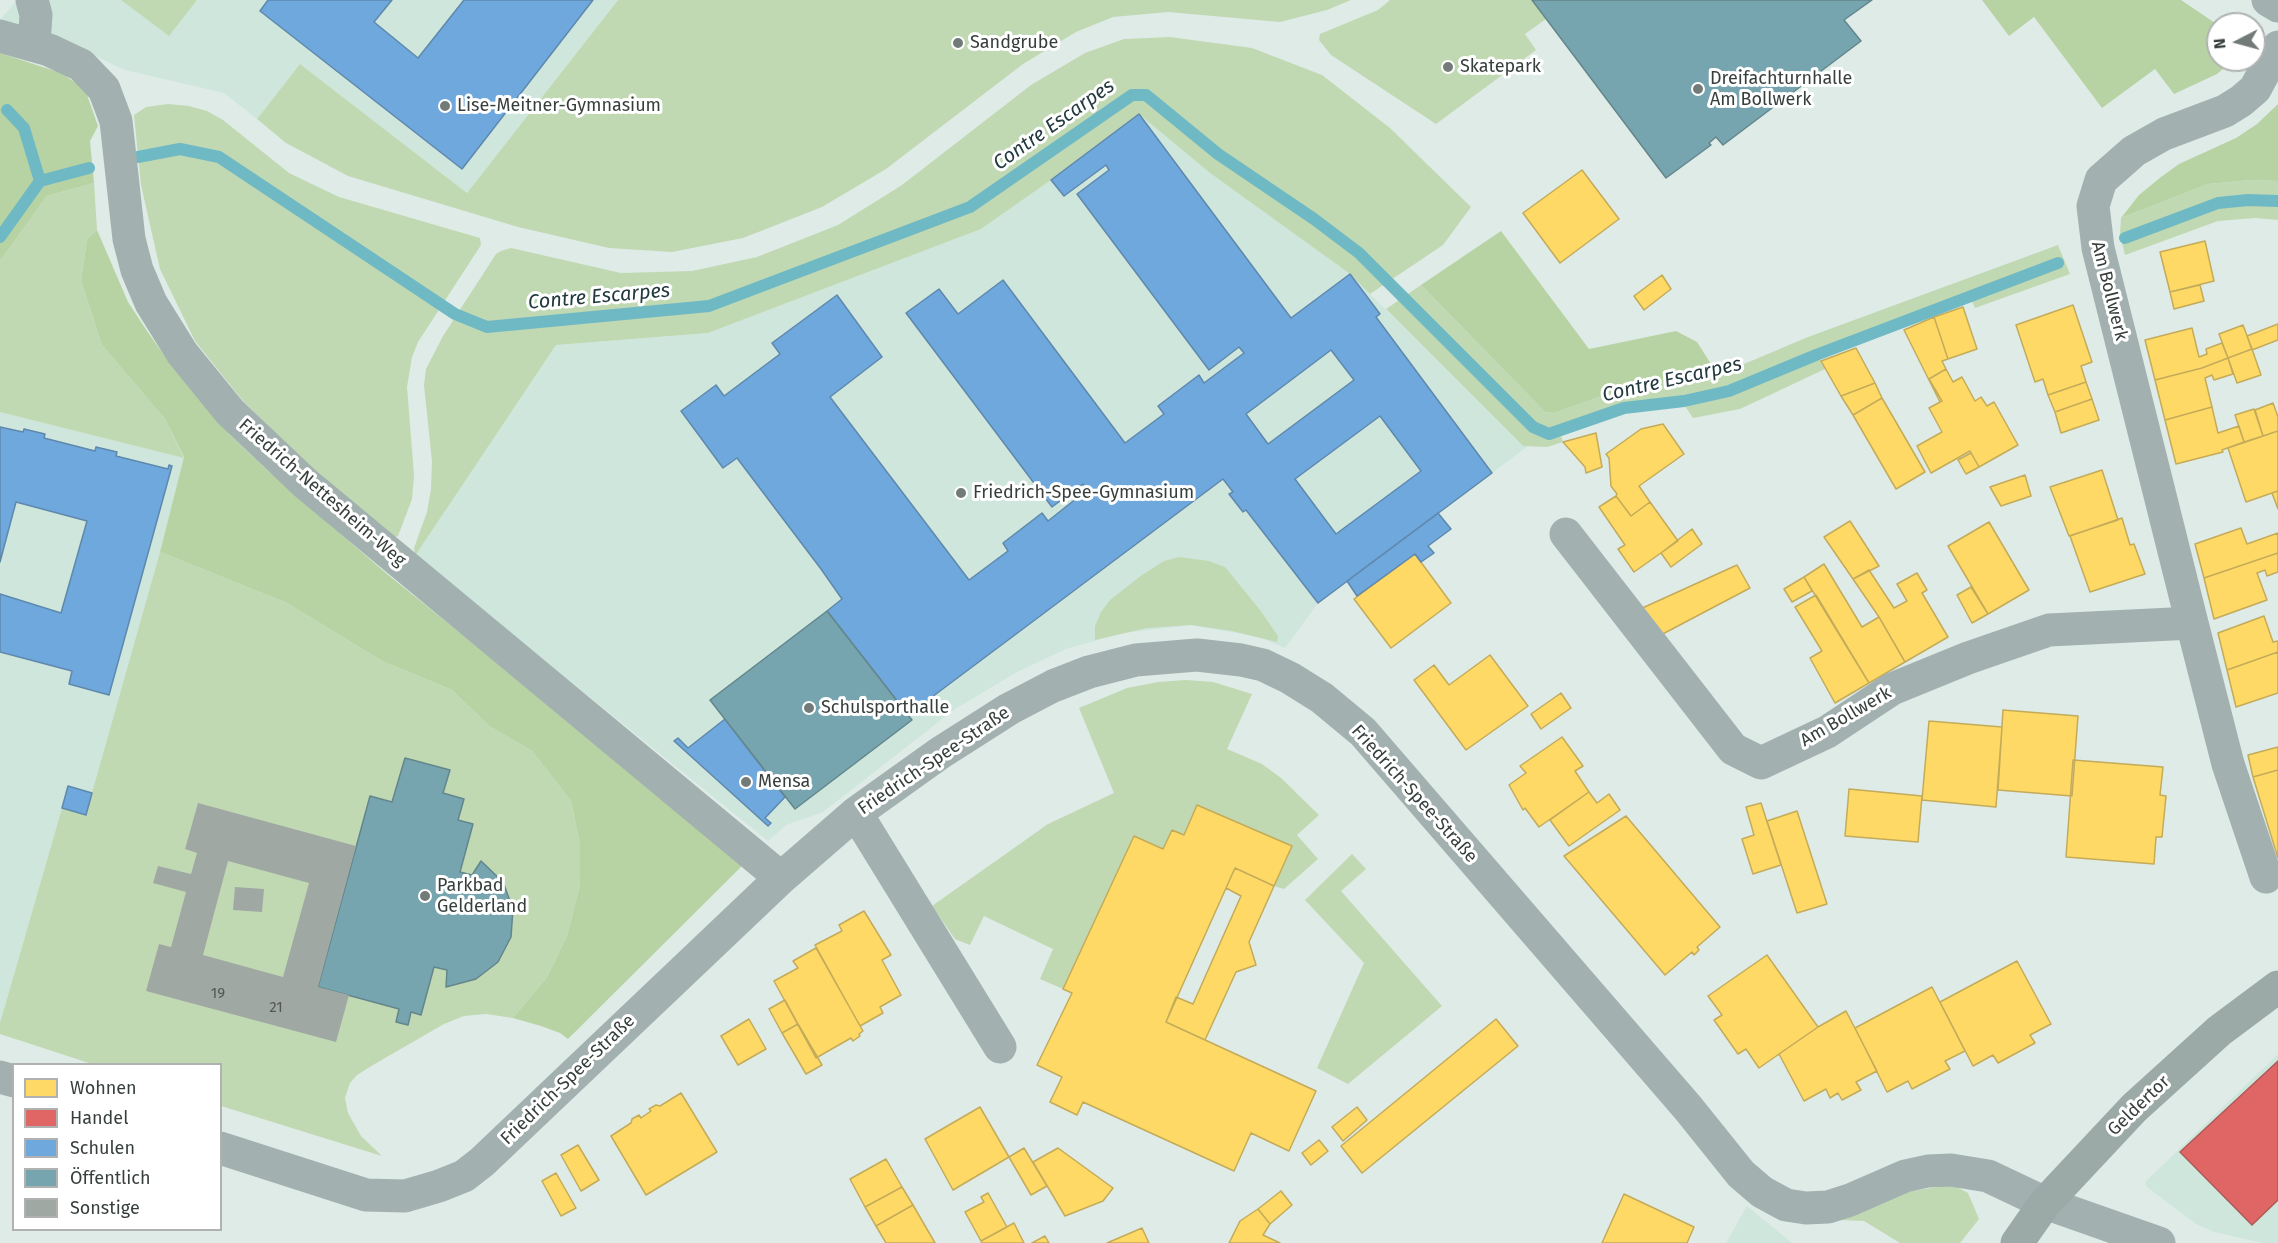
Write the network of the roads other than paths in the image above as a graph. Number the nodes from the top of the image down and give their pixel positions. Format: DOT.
graph roads {
  1 [pos="32,0"];
  2 [pos="2268,0"];
  3 [pos="2278,6"];
  4 [pos="0,36"];
  5 [pos="33,45"];
  6 [pos="2278,47"];
  7 [pos="1566,534"];
  8 [pos="2192,623"];
  9 [pos="856,813"];
  10 [pos="2266,877"];
  11 [pos="782,878"];
  12 [pos="2278,987"];
  13 [pos="1000,1047"];
  14 [pos="222,1149"];
  15 [pos="2045,1203"];
  16 [pos="2017,1243"];
  17 [pos="2159,1243"];
  1 -- 5 [label="street"];
  2 -- 3 [label="street"];
  4 -- 5 [label="street, Friedrich-Nettesheim-Weg"];
  5 -- 11 [label="street, Friedrich-Nettesheim-Weg"];
  6 -- 8 [label="street, Am Bollwerk"];
  7 -- 8 [label="street, Am Bollwerk"];
  8 -- 10 [label="street, Am Bollwerk"];
  9 -- 11 [label="street, Friedrich-Spee-Straße"];
  9 -- 13 [label="street"];
  9 -- 15 [label="street, Friedrich-Spee-Straße"];
  11 -- 14 [label="street, Friedrich-Spee-Straße"];
  12 -- 15 [label="main road, Geldertor"];
  15 -- 16 [label="main road, Geldertor"];
  15 -- 17 [label="street, Friedrich-Spee-Straße"];
}
